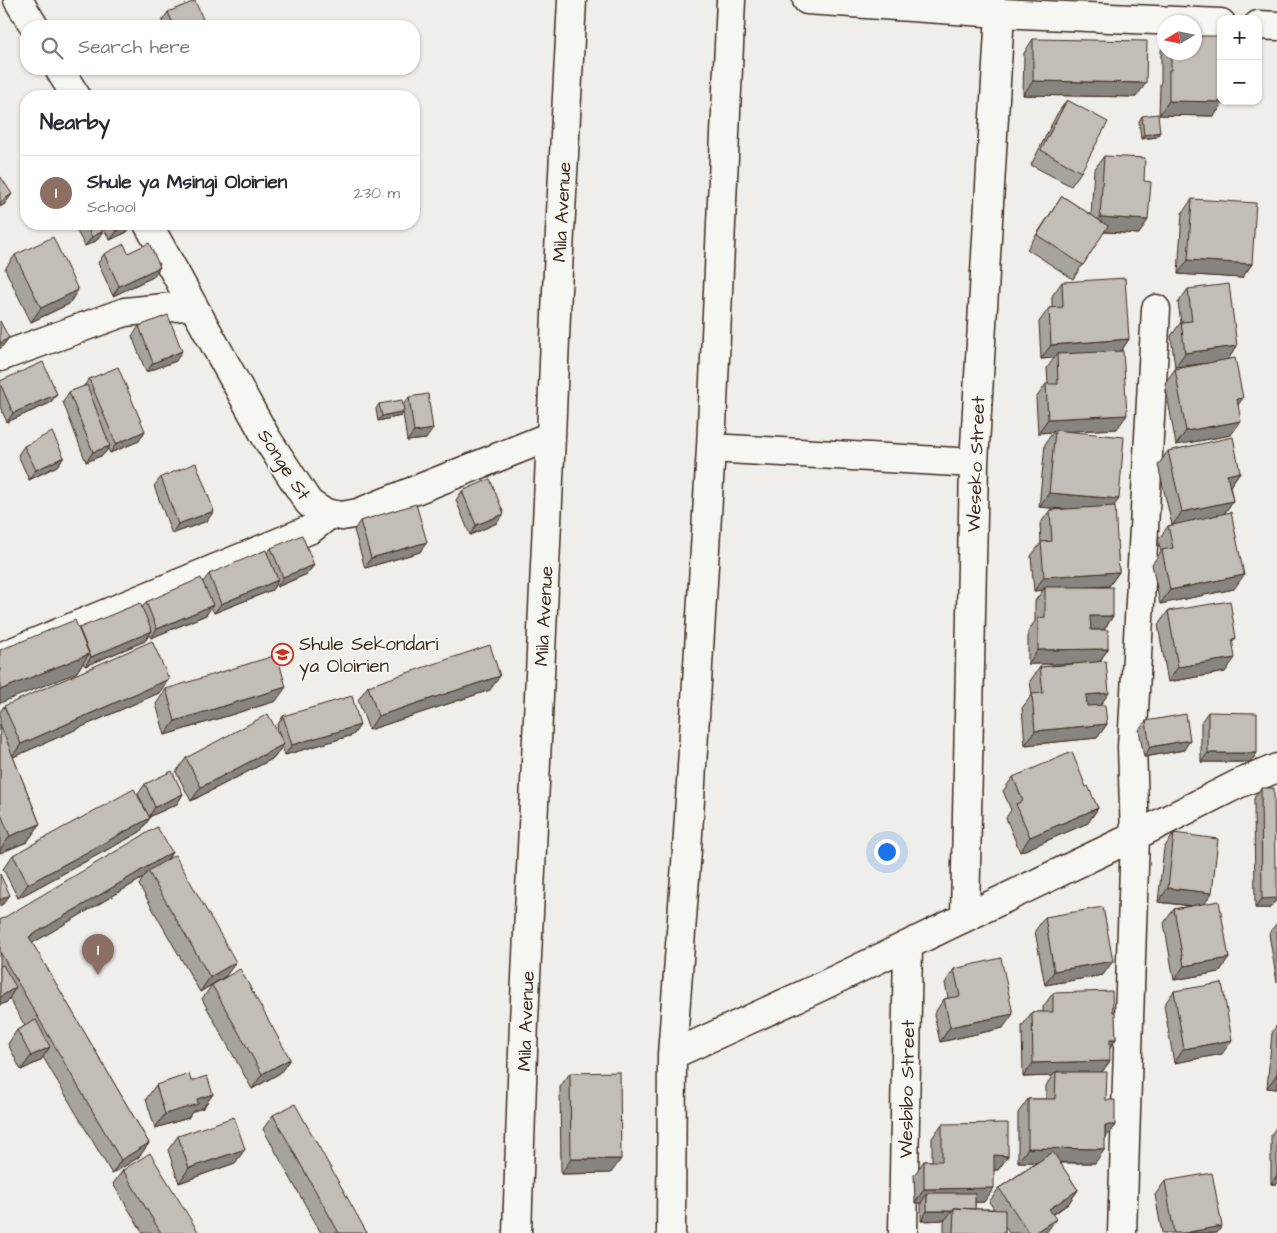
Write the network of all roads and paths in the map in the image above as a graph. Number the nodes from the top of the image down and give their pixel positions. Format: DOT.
graph roads {
  1 [pos="18,0"];
  2 [pos="572,0"];
  3 [pos="731,0"];
  4 [pos="807,0"];
  5 [pos="1000,13"];
  6 [pos="30,20"];
  7 [pos="1217,23"];
  8 [pos="1262,25"];
  9 [pos="1277,26"];
  10 [pos="63,75"];
  11 [pos="72,90"];
  12 [pos="151,230"];
  13 [pos="193,305"];
  14 [pos="1156,309"];
  15 [pos="0,357"];
  16 [pos="552,436"];
  17 [pos="711,448"];
  18 [pos="974,463"];
  19 [pos="330,514"];
  20 [pos="0,657"];
  21 [pos="1277,768"];
  22 [pos="1135,836"];
  23 [pos="965,917"];
  24 [pos="908,945"];
  25 [pos="672,1055"];
  26 [pos="517,1233"];
  27 [pos="670,1233"];
  28 [pos="903,1233"];
  29 [pos="1122,1233"];
  1 -- 6 [label="street"];
  2 -- 16 [label="street, Mila Avenue"];
  3 -- 17 [label="street"];
  4 -- 5 [label="street"];
  5 -- 7 [label="street"];
  5 -- 18 [label="street, Weseko Street"];
  8 -- 9 [label="street"];
  10 -- 11 [label="street"];
  12 -- 13 [label="street, Songe St"];
  13 -- 15 [label="street"];
  13 -- 19 [label="street, Songe St"];
  14 -- 22 [label="street"];
  16 -- 19 [label="street, Songe St"];
  16 -- 26 [label="street, Mila Avenue"];
  17 -- 18 [label="street"];
  17 -- 25 [label="street"];
  18 -- 23 [label="street, Weseko Street"];
  19 -- 20 [label="street"];
  21 -- 22 [label="street"];
  22 -- 23 [label="street"];
  22 -- 29 [label="street"];
  23 -- 24 [label="street"];
  24 -- 25 [label="street"];
  24 -- 28 [label="street, Wesbibo Street"];
  25 -- 27 [label="street"];
}
